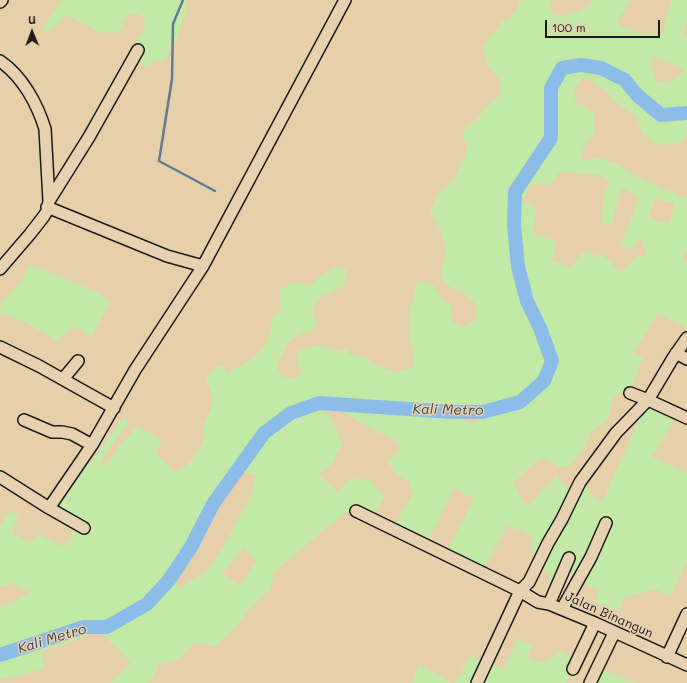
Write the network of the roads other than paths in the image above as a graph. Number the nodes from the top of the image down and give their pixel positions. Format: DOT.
graph roads {
  1 [pos="345,0"];
  2 [pos="138,50"];
  3 [pos="0,61"];
  4 [pos="48,204"];
  5 [pos="203,266"];
  6 [pos="0,269"];
  7 [pos="687,338"];
  8 [pos="0,347"];
  9 [pos="676,353"];
  10 [pos="687,359"];
  11 [pos="78,361"];
  12 [pos="63,379"];
  13 [pos="630,393"];
  14 [pos="648,400"];
  15 [pos="114,408"];
  16 [pos="687,418"];
  17 [pos="24,420"];
  18 [pos="92,445"];
  19 [pos="0,477"];
  20 [pos="49,508"];
  21 [pos="356,511"];
  22 [pos="606,523"];
  23 [pos="84,528"];
  24 [pos="569,558"];
  25 [pos="520,591"];
  26 [pos="549,604"];
  27 [pos="562,609"];
  28 [pos="687,614"];
  29 [pos="595,623"];
  30 [pos="614,633"];
  31 [pos="667,657"];
  32 [pos="687,665"];
  33 [pos="573,669"];
  34 [pos="477,683"];
  35 [pos="590,683"];
  1 -- 5 [label="street"];
  2 -- 4 [label="street"];
  3 -- 4 [label="street"];
  4 -- 5 [label="street"];
  4 -- 6 [label="street"];
  5 -- 15 [label="street"];
  7 -- 9 [label="street"];
  8 -- 12 [label="street"];
  9 -- 10 [label="street"];
  9 -- 14 [label="street"];
  11 -- 12 [label="street"];
  12 -- 15 [label="street"];
  13 -- 14 [label="street"];
  14 -- 16 [label="street"];
  14 -- 25 [label="street"];
  15 -- 18 [label="street"];
  17 -- 18 [label="street"];
  18 -- 20 [label="street"];
  19 -- 20 [label="street"];
  20 -- 23 [label="street"];
  21 -- 25 [label="street, Jalan Binangun"];
  22 -- 27 [label="street"];
  24 -- 26 [label="street"];
  25 -- 26 [label="street, Jalan Binangun"];
  25 -- 34 [label="street"];
  26 -- 27 [label="street, Jalan Binangun"];
  27 -- 29 [label="street, Jalan Binangun"];
  28 -- 31 [label="street"];
  29 -- 30 [label="street, Jalan Binangun"];
  29 -- 33 [label="street"];
  30 -- 31 [label="street, Jalan Binangun"];
  30 -- 35 [label="street"];
  31 -- 32 [label="street, Jalan Binangun"];
}
